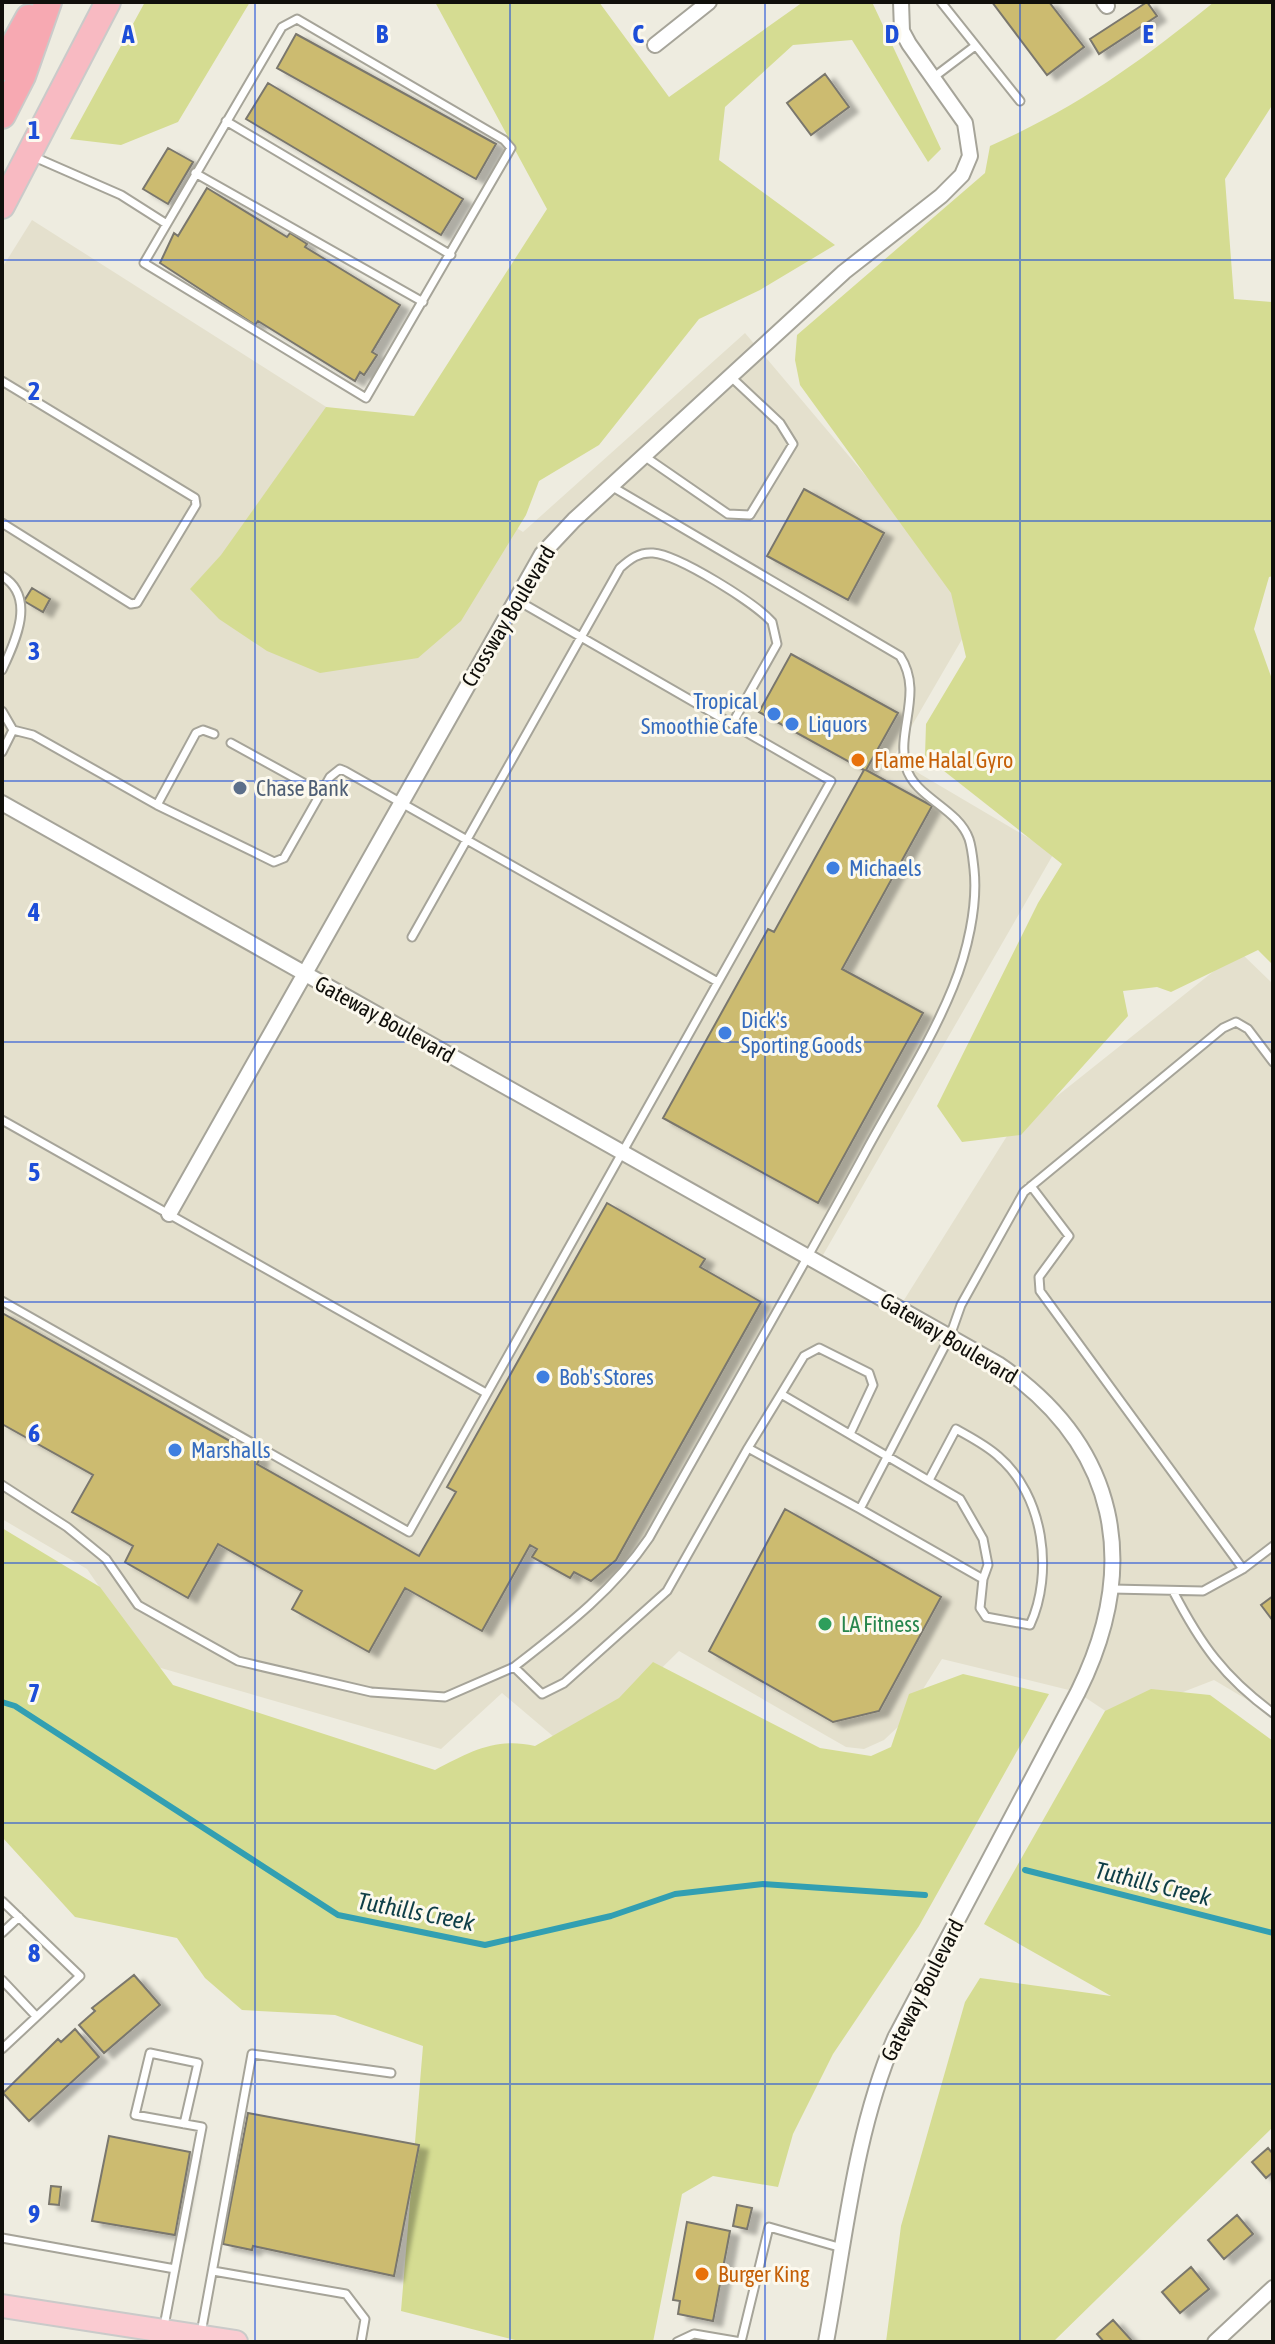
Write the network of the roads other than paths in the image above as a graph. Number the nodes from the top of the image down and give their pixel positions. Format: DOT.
graph roads {
  1 [pos="37,2"];
  2 [pos="48,2"];
  3 [pos="108,2"];
  4 [pos="709,2"];
  5 [pos="901,2"];
  6 [pos="941,2"];
  7 [pos="655,45"];
  8 [pos="975,46"];
  9 [pos="2,67"];
  10 [pos="932,79"];
  11 [pos="1020,101"];
  12 [pos="2,115"];
  13 [pos="226,121"];
  14 [pos="30,155"];
  15 [pos="195,173"];
  16 [pos="2,206"];
  17 [pos="165,223"];
  18 [pos="451,255"];
  19 [pos="423,302"];
  20 [pos="731,377"];
  21 [pos="2,381"];
  22 [pos="644,456"];
  23 [pos="611,486"];
  24 [pos="2,523"];
  25 [pos="2,576"];
  26 [pos="515,599"];
  27 [pos="582,638"];
  28 [pos="2,670"];
  29 [pos="2,711"];
  30 [pos="732,724"];
  31 [pos="13,730"];
  32 [pos="214,734"];
  33 [pos="231,743"];
  34 [pos="2,752"];
  35 [pos="320,792"];
  36 [pos="402,800"];
  37 [pos="2,803"];
  38 [pos="157,805"];
  39 [pos="468,840"];
  40 [pos="412,937"];
  41 [pos="306,975"];
  42 [pos="716,981"];
  43 [pos="1273,1062"];
  44 [pos="2,1120"];
  45 [pos="621,1152"];
  46 [pos="1031,1186"];
  47 [pos="169,1214"];
  48 [pos="808,1256"];
  49 [pos="2,1301"];
  50 [pos="950,1336"];
  51 [pos="486,1393"];
  52 [pos="781,1394"];
  53 [pos="850,1434"];
  54 [pos="748,1448"];
  55 [pos="888,1456"];
  56 [pos="929,1480"];
  57 [pos="2,1485"];
  58 [pos="860,1509"];
  59 [pos="1273,1546"];
  60 [pos="1243,1569"];
  61 [pos="983,1579"];
  62 [pos="1112,1589"];
  63 [pos="1173,1591"];
  64 [pos="514,1667"];
  65 [pos="1273,1713"];
  66 [pos="2,1901"];
  67 [pos="19,1917"];
  68 [pos="2,1933"];
  69 [pos="2,1980"];
  70 [pos="35,2015"];
  71 [pos="2,2049"];
  72 [pos="391,2073"];
  73 [pos="184,2124"];
  74 [pos="2,2238"];
  75 [pos="842,2248"];
  76 [pos="175,2269"];
  77 [pos="213,2271"];
  78 [pos="1273,2288"];
  79 [pos="2,2306"];
  80 [pos="163,2329"];
  81 [pos="201,2336"];
  82 [pos="236,2342"];
  83 [pos="361,2342"];
  84 [pos="677,2342"];
  85 [pos="741,2342"];
  86 [pos="826,2342"];
  87 [pos="1215,2342"];
  1 -- 9 [label="highway"];
  2 -- 12 [label="highway"];
  3 -- 14 [label="highway"];
  4 -- 7 [label="street"];
  5 -- 10 [label="street, Crossway Boulevard"];
  6 -- 8 [label="lane"];
  8 -- 10 [label="lane"];
  8 -- 11 [label="lane"];
  10 -- 20 [label="street, Crossway Boulevard"];
  13 -- 15 [label="lane"];
  13 -- 18 [label="lane"];
  13 -- 18 [label="lane"];
  14 -- 16 [label="highway"];
  14 -- 17 [label="lane"];
  15 -- 17 [label="lane"];
  15 -- 19 [label="lane"];
  17 -- 19 [label="lane"];
  18 -- 19 [label="lane"];
  20 -- 22 [label="street, Crossway Boulevard"];
  20 -- 22 [label="lane"];
  21 -- 24 [label="lane"];
  22 -- 23 [label="street, Crossway Boulevard"];
  23 -- 26 [label="street, Crossway Boulevard"];
  23 -- 48 [label="lane"];
  25 -- 28 [label="lane"];
  26 -- 27 [label="lane"];
  26 -- 36 [label="street, Crossway Boulevard"];
  27 -- 30 [label="lane"];
  27 -- 30 [label="lane"];
  27 -- 39 [label="lane"];
  29 -- 31 [label="lane"];
  30 -- 42 [label="lane"];
  31 -- 34 [label="lane"];
  31 -- 38 [label="lane"];
  32 -- 38 [label="lane"];
  33 -- 35 [label="lane"];
  35 -- 36 [label="lane"];
  35 -- 38 [label="lane"];
  36 -- 39 [label="lane"];
  36 -- 41 [label="street, Crossway Boulevard"];
  37 -- 41 [label="street, Gateway Boulevard"];
  39 -- 40 [label="lane"];
  39 -- 42 [label="lane"];
  41 -- 45 [label="street, Gateway Boulevard"];
  41 -- 47 [label="street, Crossway Boulevard"];
  42 -- 45 [label="lane"];
  43 -- 46 [label="lane"];
  44 -- 47 [label="lane"];
  45 -- 48 [label="street, Gateway Boulevard"];
  45 -- 51 [label="lane"];
  46 -- 50 [label="lane"];
  46 -- 60 [label="lane"];
  47 -- 51 [label="lane"];
  48 -- 50 [label="street, Gateway Boulevard"];
  48 -- 64 [label="lane"];
  49 -- 51 [label="lane"];
  50 -- 55 [label="lane"];
  50 -- 62 [label="street, Gateway Boulevard"];
  52 -- 53 [label="lane"];
  52 -- 53 [label="lane"];
  52 -- 54 [label="lane"];
  53 -- 55 [label="lane"];
  54 -- 58 [label="lane"];
  54 -- 64 [label="lane"];
  55 -- 56 [label="lane"];
  55 -- 58 [label="lane"];
  56 -- 61 [label="lane"];
  56 -- 61 [label="lane"];
  57 -- 64 [label="lane"];
  58 -- 61 [label="lane"];
  59 -- 60 [label="lane"];
  60 -- 63 [label="lane"];
  62 -- 63 [label="lane"];
  62 -- 75 [label="street, Gateway Boulevard"];
  63 -- 65 [label="lane"];
  66 -- 67 [label="lane"];
  67 -- 68 [label="lane"];
  67 -- 70 [label="lane"];
  69 -- 70 [label="lane"];
  70 -- 71 [label="lane"];
  72 -- 77 [label="lane"];
  73 -- 73 [label="lane"];
  73 -- 76 [label="lane"];
  74 -- 76 [label="lane"];
  75 -- 85 [label="lane"];
  75 -- 86 [label="street, Gateway Boulevard"];
  76 -- 80 [label="lane"];
  77 -- 81 [label="lane"];
  77 -- 83 [label="lane"];
  78 -- 87 [label="street"];
  79 -- 80 [label="main road"];
  80 -- 81 [label="main road"];
  81 -- 82 [label="main road"];
  84 -- 85 [label="lane"];
}
